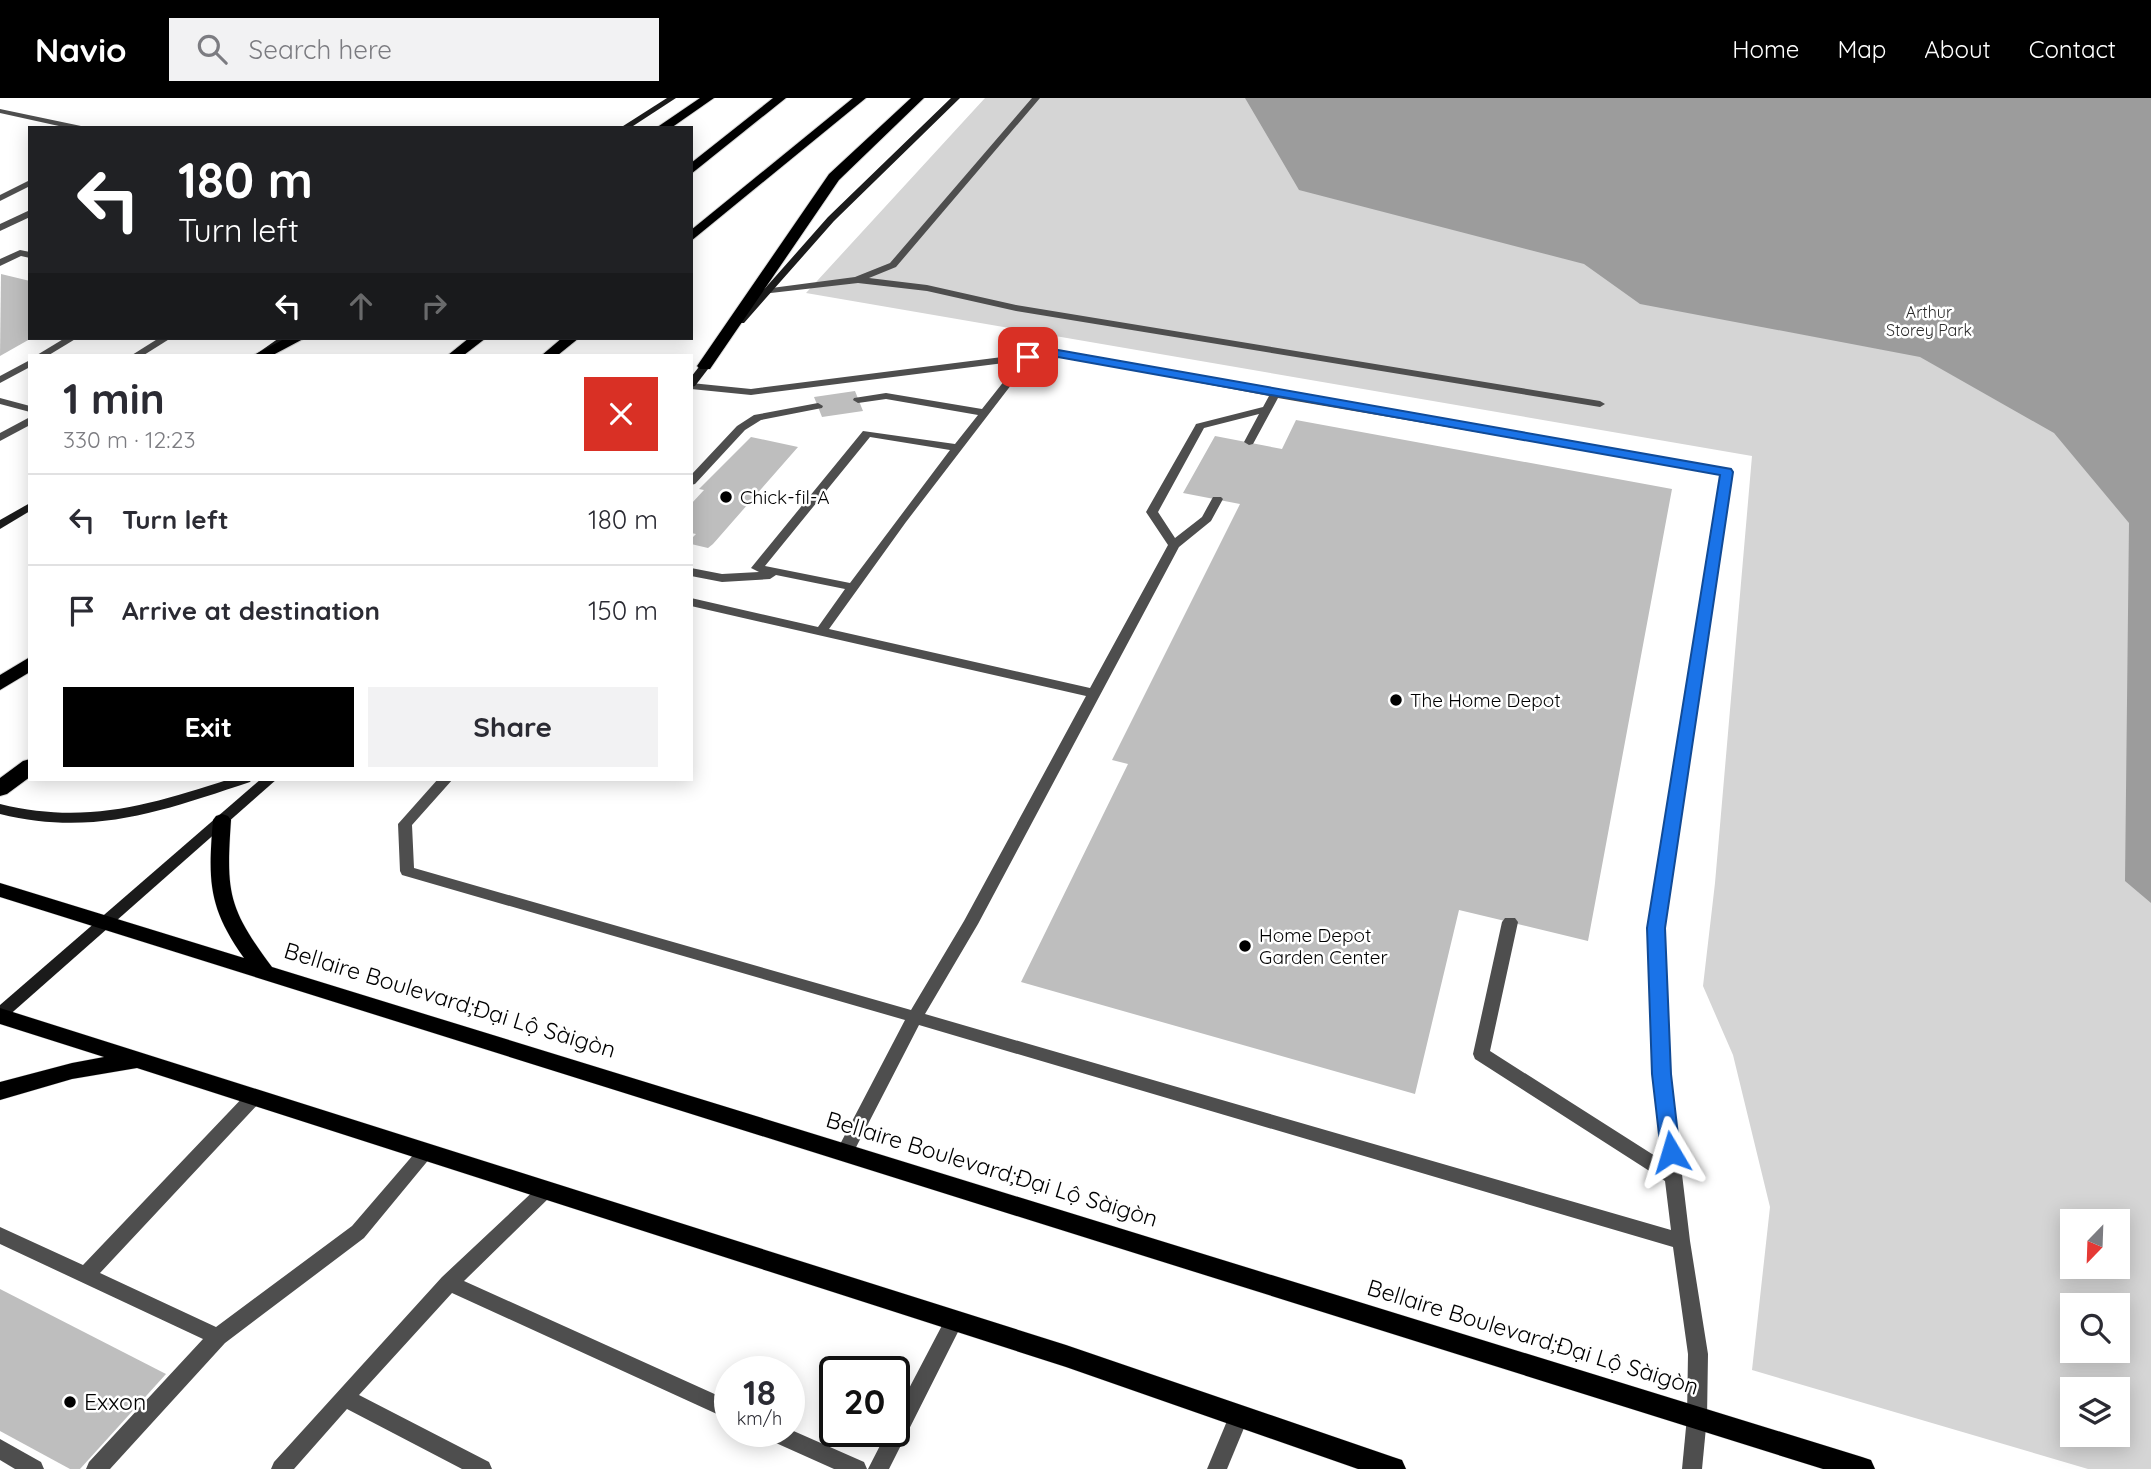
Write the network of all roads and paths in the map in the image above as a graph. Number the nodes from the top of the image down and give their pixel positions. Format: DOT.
graph roads {
  1 [pos="672,98"];
  2 [pos="708,98"];
  3 [pos="780,98"];
  4 [pos="860,98"];
  5 [pos="918,98"];
  6 [pos="956,98"];
  7 [pos="1036,98"];
  8 [pos="0,111"];
  9 [pos="72,126"];
  10 [pos="627,126"];
  11 [pos="665,126"];
  12 [pos="693,168"];
  13 [pos="28,184"];
  14 [pos="0,198"];
  15 [pos="27,217"];
  16 [pos="0,228"];
  17 [pos="693,235"];
  18 [pos="28,255"];
  19 [pos="0,263"];
  20 [pos="893,265"];
  21 [pos="858,280"];
  22 [pos="928,288"];
  23 [pos="764,292"];
  24 [pos="68,340"];
  25 [pos="163,340"];
  26 [pos="282,340"];
  27 [pos="292,340"];
  28 [pos="475,340"];
  29 [pos="568,340"];
  30 [pos="44,354"];
  31 [pos="139,354"];
  32 [pos="262,354"];
  33 [pos="263,354"];
  34 [pos="456,354"];
  35 [pos="550,354"];
  36 [pos="1028,357"];
  37 [pos="28,364"];
  38 [pos="705,366"];
  39 [pos="0,380"];
  40 [pos="693,382"];
  41 [pos="693,385"];
  42 [pos="1275,394"];
  43 [pos="858,400"];
  44 [pos="0,401"];
  45 [pos="1600,404"];
  46 [pos="818,406"];
  47 [pos="28,408"];
  48 [pos="1267,409"];
  49 [pos="985,413"];
  50 [pos="28,421"];
  51 [pos="0,438"];
  52 [pos="1249,442"];
  53 [pos="957,448"];
  54 [pos="693,480"];
  55 [pos="1217,499"];
  56 [pos="28,507"];
  57 [pos="0,525"];
  58 [pos="1174,545"];
  59 [pos="693,572"];
  60 [pos="795,575"];
  61 [pos="852,587"];
  62 [pos="693,602"];
  63 [pos="822,630"];
  64 [pos="28,664"];
  65 [pos="0,684"];
  66 [pos="1093,693"];
  67 [pos="28,768"];
  68 [pos="239,781"];
  69 [pos="268,781"];
  70 [pos="444,781"];
  71 [pos="0,789"];
  72 [pos="0,809"];
  73 [pos="222,820"];
  74 [pos="0,890"];
  75 [pos="104,922"];
  76 [pos="1510,922"];
  77 [pos="266,973"];
  78 [pos="0,1015"];
  79 [pos="915,1017"];
  80 [pos="137,1060"];
  81 [pos="0,1091"];
  82 [pos="254,1097"];
  83 [pos="426,1152"];
  84 [pos="845,1153"];
  85 [pos="1674,1177"];
  86 [pos="545,1190"];
  87 [pos="0,1235"];
  88 [pos="1681,1241"];
  89 [pos="86,1275"];
  90 [pos="449,1283"];
  91 [pos="955,1320"];
  92 [pos="218,1337"];
  93 [pos="344,1397"];
  94 [pos="714,1404"];
  95 [pos="1239,1416"];
  96 [pos="1697,1418"];
  97 [pos="805,1446"];
  98 [pos="0,1449"];
  99 [pos="34,1469"];
  100 [pos="96,1469"];
  101 [pos="281,1469"];
  102 [pos="482,1469"];
  103 [pos="857,1469"];
  104 [pos="878,1469"];
  105 [pos="1217,1469"];
  106 [pos="1392,1469"];
  107 [pos="1692,1469"];
  108 [pos="1862,1469"];
  1 -- 10 [label="main road"];
  2 -- 11 [label="highway"];
  3 -- 12 [label="highway"];
  4 -- 17 [label="highway"];
  5 -- 38 [label="highway"];
  6 -- 23 [label="main road"];
  7 -- 20 [label="street"];
  8 -- 9 [label="street"];
  13 -- 14 [label="street"];
  15 -- 16 [label="street"];
  18 -- 19 [label="street"];
  20 -- 21 [label="street"];
  20 -- 22 [label="street"];
  21 -- 22 [label="street"];
  21 -- 23 [label="street"];
  22 -- 45 [label="street"];
  23 -- 38 [label="main road"];
  24 -- 30 [label="street"];
  25 -- 31 [label="street"];
  26 -- 32 [label="main road"];
  27 -- 33 [label="highway"];
  28 -- 34 [label="highway"];
  29 -- 35 [label="highway"];
  36 -- 41 [label="street"];
  36 -- 42 [label="street"];
  36 -- 49 [label="street"];
  37 -- 39 [label="street"];
  38 -- 40 [label="main road"];
  42 -- 48 [label="street"];
  42 -- 85 [label="street"];
  43 -- 49 [label="street"];
  44 -- 47 [label="street"];
  46 -- 54 [label="street"];
  48 -- 52 [label="street"];
  48 -- 58 [label="street"];
  49 -- 53 [label="street"];
  50 -- 51 [label="street"];
  53 -- 60 [label="street"];
  53 -- 61 [label="street"];
  55 -- 58 [label="street"];
  56 -- 57 [label="main road"];
  58 -- 66 [label="street"];
  59 -- 60 [label="street"];
  60 -- 61 [label="street"];
  61 -- 63 [label="street"];
  62 -- 63 [label="street"];
  63 -- 66 [label="street"];
  64 -- 65 [label="highway"];
  66 -- 79 [label="street"];
  67 -- 71 [label="highway"];
  68 -- 72 [label="main road"];
  69 -- 73 [label="main road"];
  70 -- 79 [label="street"];
  73 -- 75 [label="main road"];
  73 -- 77 [label="main road"];
  74 -- 75 [label="main road, Bellaire Boulevard;Đại Lộ Sàigòn"];
  75 -- 77 [label="main road, Bellaire Boulevard;Đại Lộ Sàigòn"];
  75 -- 78 [label="main road"];
  76 -- 85 [label="street"];
  77 -- 84 [label="main road, Bellaire Boulevard;Đại Lộ Sàigòn"];
  78 -- 80 [label="main road"];
  79 -- 84 [label="street"];
  79 -- 88 [label="street"];
  80 -- 81 [label="main road"];
  80 -- 82 [label="main road"];
  82 -- 83 [label="main road"];
  82 -- 89 [label="street"];
  83 -- 86 [label="main road"];
  83 -- 92 [label="street"];
  84 -- 96 [label="main road, Bellaire Boulevard;Đại Lộ Sàigòn"];
  85 -- 88 [label="street"];
  86 -- 90 [label="street"];
  86 -- 91 [label="main road"];
  87 -- 89 [label="street"];
  88 -- 96 [label="street"];
  89 -- 92 [label="street"];
  90 -- 93 [label="street"];
  90 -- 94 [label="street"];
  91 -- 95 [label="main road"];
  91 -- 104 [label="street"];
  92 -- 100 [label="street"];
  93 -- 101 [label="street"];
  93 -- 102 [label="street"];
  95 -- 105 [label="street"];
  95 -- 106 [label="main road"];
  96 -- 107 [label="street"];
  96 -- 108 [label="main road, Bellaire Boulevard;Đại Lộ Sàigòn"];
  97 -- 103 [label="street"];
  98 -- 99 [label="street"];
}
